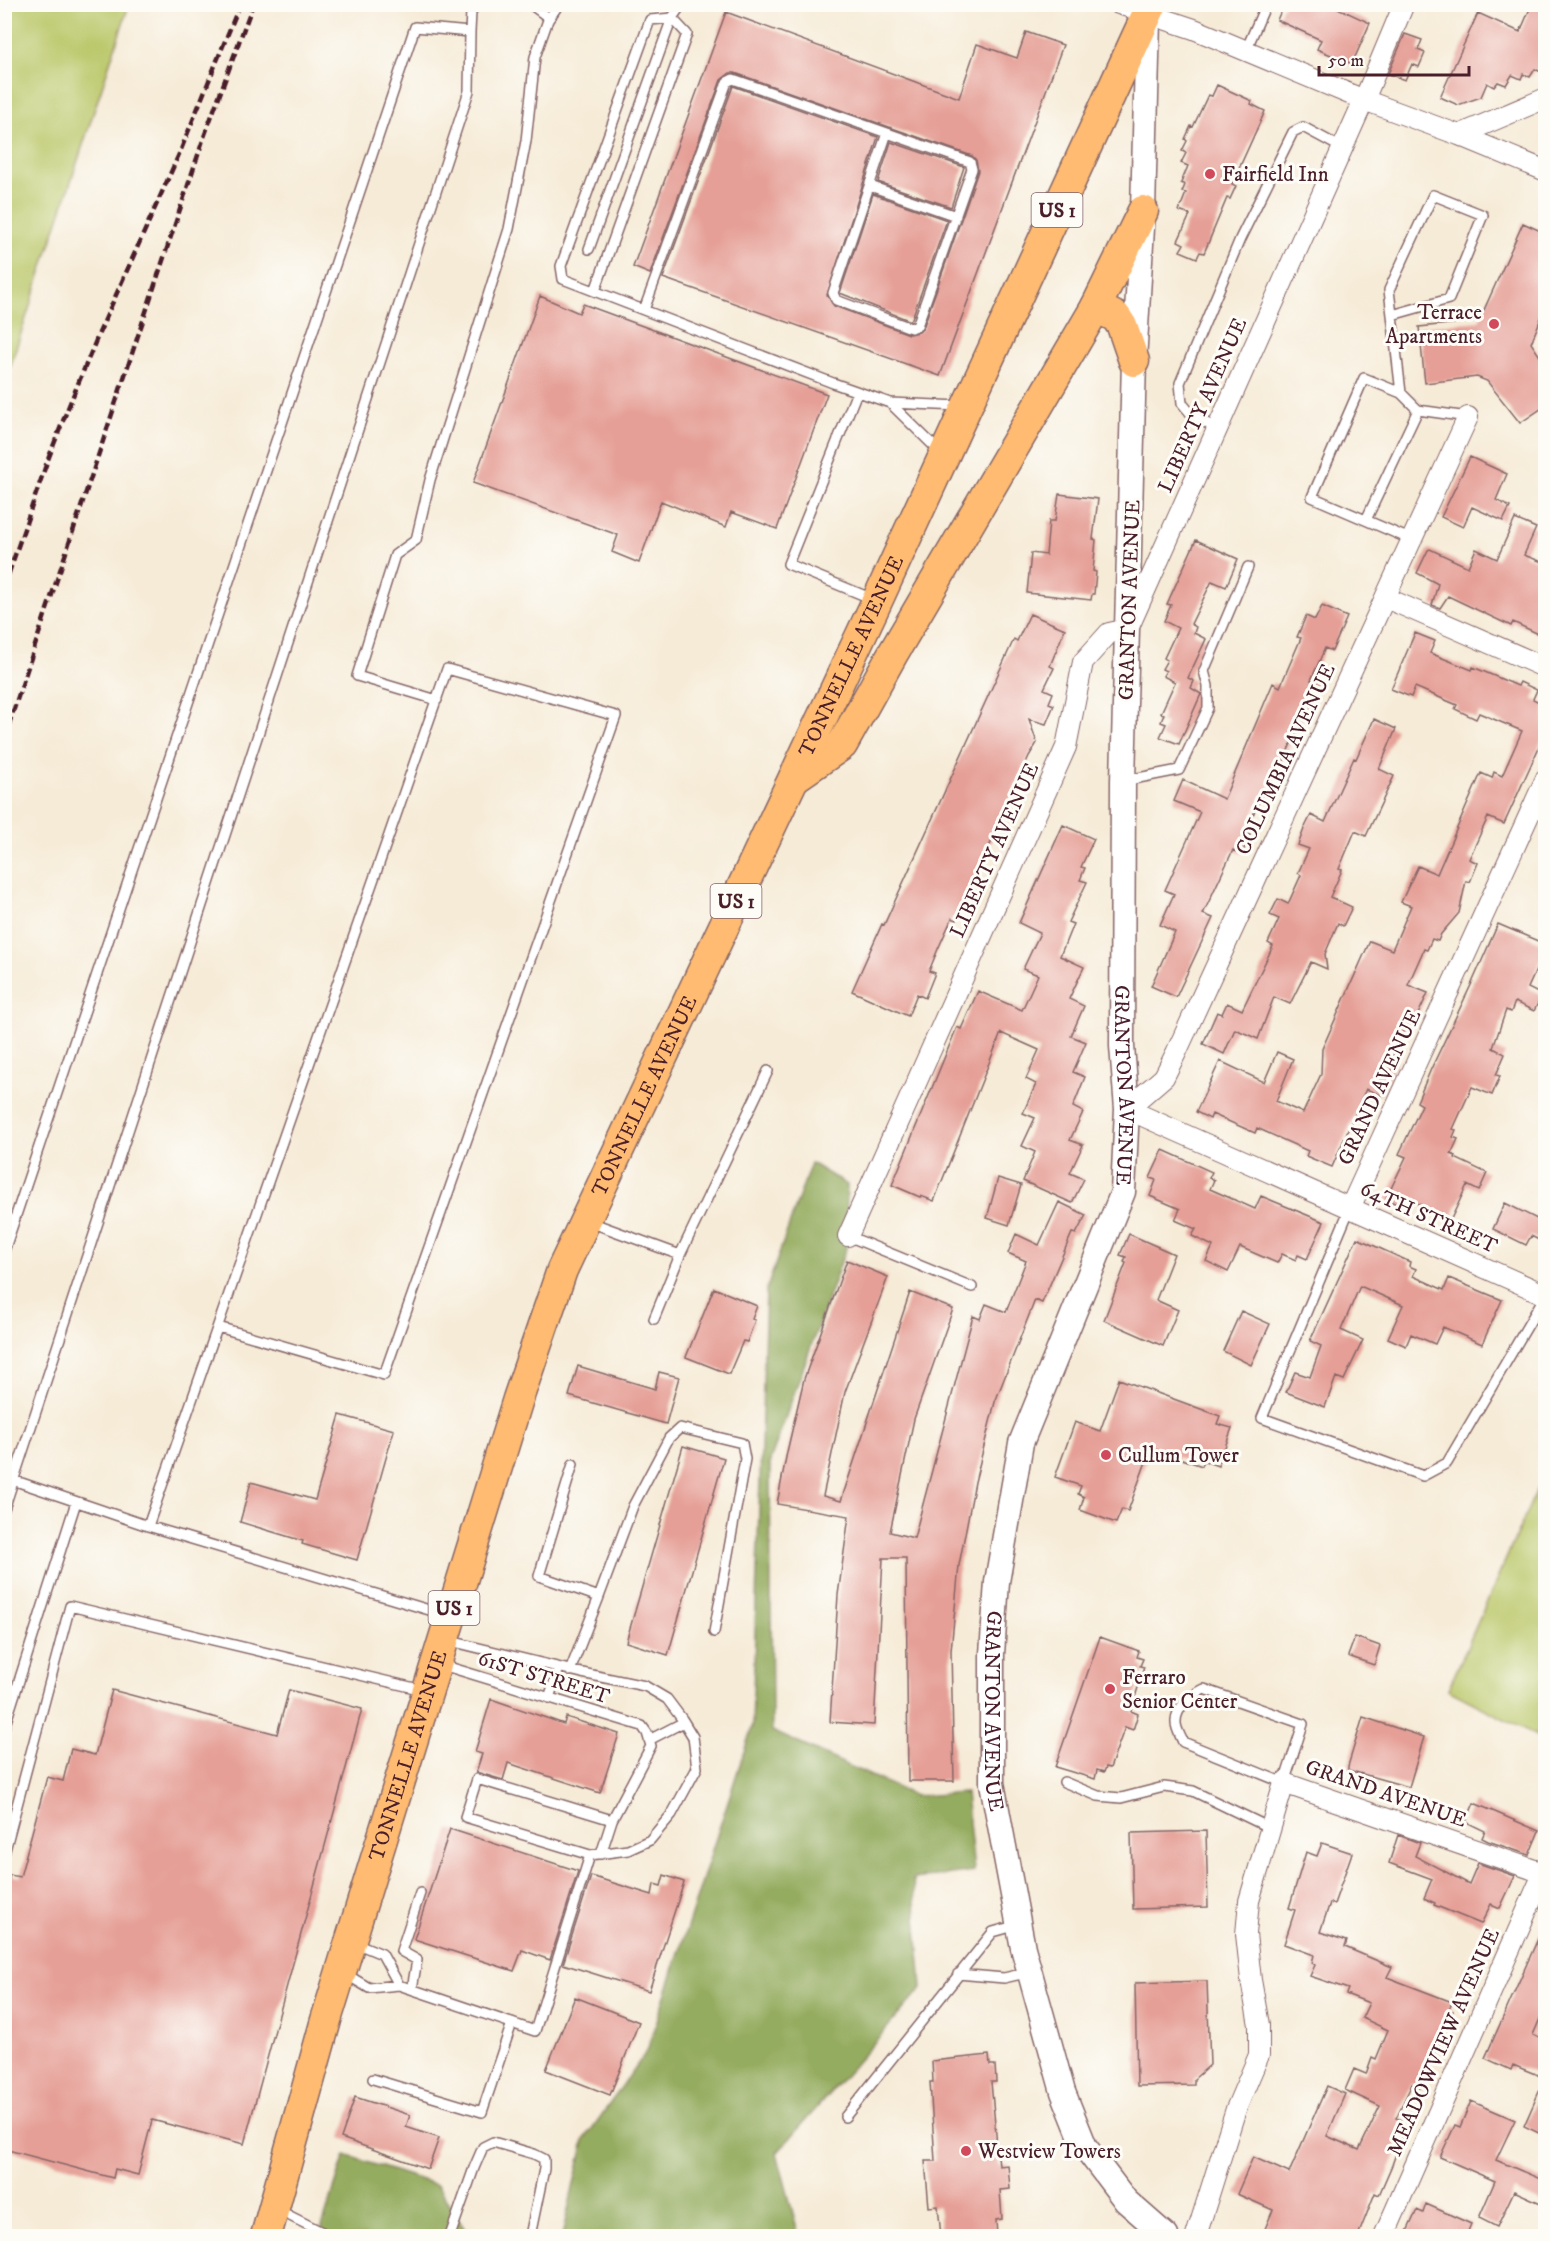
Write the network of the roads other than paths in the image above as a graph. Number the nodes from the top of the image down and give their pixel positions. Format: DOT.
graph roads {
  1 [pos="476,4"];
  2 [pos="530,4"];
  3 [pos="559,4"];
  4 [pos="682,4"];
  5 [pos="1119,4"];
  6 [pos="1266,4"];
  7 [pos="1404,4"];
  8 [pos="1150,9"];
  9 [pos="549,18"];
  10 [pos="672,18"];
  11 [pos="470,32"];
  12 [pos="1246,50"];
  13 [pos="1545,98"];
  14 [pos="1364,100"];
  15 [pos="887,133"];
  16 [pos="1459,135"];
  17 [pos="1342,148"];
  18 [pos="1545,171"];
  19 [pos="870,186"];
  20 [pos="1143,211"];
  21 [pos="956,216"];
  22 [pos="589,249"];
  23 [pos="595,291"];
  24 [pos="1095,307"];
  25 [pos="644,310"];
  26 [pos="1392,315"];
  27 [pos="1134,361"];
  28 [pos="857,392"];
  29 [pos="1401,393"];
  30 [pos="891,403"];
  31 [pos="966,406"];
  32 [pos="1418,410"];
  33 [pos="1468,417"];
  34 [pos="1218,429"];
  35 [pos="943,455"];
  36 [pos="1366,520"];
  37 [pos="1412,540"];
  38 [pos="1248,567"];
  39 [pos="1386,598"];
  40 [pos="877,601"];
  41 [pos="1128,629"];
  42 [pos="1545,668"];
  43 [pos="437,700"];
  44 [pos="794,778"];
  45 [pos="1545,778"];
  46 [pos="1124,781"];
  47 [pos="768,1071"];
  48 [pos="1127,1109"];
  49 [pos="1350,1208"];
  50 [pos="585,1220"];
  51 [pos="848,1236"];
  52 [pos="4,1251"];
  53 [pos="680,1255"];
  54 [pos="972,1287"];
  55 [pos="1545,1296"];
  56 [pos="654,1319"];
  57 [pos="218,1328"];
  58 [pos="573,1464"];
  59 [pos="9,1479"];
  60 [pos="76,1502"];
  61 [pos="4,1509"];
  62 [pos="147,1526"];
  63 [pos="599,1597"];
  64 [pos="714,1632"];
  65 [pos="440,1653"];
  66 [pos="559,1668"];
  67 [pos="570,1671"];
  68 [pos="549,1698"];
  69 [pos="684,1722"];
  70 [pos="4,1728"];
  71 [pos="649,1740"];
  72 [pos="1064,1782"];
  73 [pos="1284,1783"];
  74 [pos="612,1820"];
  75 [pos="1270,1828"];
  76 [pos="4,1854"];
  77 [pos="601,1854"];
  78 [pos="590,1855"];
  79 [pos="1544,1870"];
  80 [pos="420,1893"];
  81 [pos="1018,1925"];
  82 [pos="351,1941"];
  83 [pos="341,1972"];
  84 [pos="1030,1972"];
  85 [pos="958,1974"];
  86 [pos="399,1985"];
  87 [pos="412,1989"];
  88 [pos="512,2023"];
  89 [pos="373,2079"];
  90 [pos="844,2117"];
  91 [pos="274,2208"];
  92 [pos="266,2236"];
  93 [pos="330,2236"];
  94 [pos="450,2236"];
  95 [pos="530,2236"];
  96 [pos="1166,2236"];
  97 [pos="1196,2236"];
  98 [pos="1384,2236"];
  1 -- 11 [label="lane"];
  2 -- 9 [label="lane"];
  3 -- 9 [label="lane"];
  4 -- 10 [label="lane"];
  5 -- 8 [label="street"];
  6 -- 12 [label="lane"];
  7 -- 14 [label="street, LIBERTY AVENUE"];
  8 -- 12 [label="street"];
  8 -- 20 [label="street, GRANTON AVENUE"];
  8 -- 31 [label="main road, TONNELLE AVENUE / US 1"];
  9 -- 43 [label="lane"];
  10 -- 22 [label="lane"];
  10 -- 23 [label="lane"];
  10 -- 23 [label="lane"];
  11 -- 52 [label="lane"];
  11 -- 59 [label="lane"];
  12 -- 14 [label="street"];
  13 -- 16 [label="street"];
  14 -- 16 [label="street"];
  14 -- 17 [label="street, LIBERTY AVENUE"];
  15 -- 19 [label="lane"];
  15 -- 21 [label="lane"];
  15 -- 25 [label="lane"];
  16 -- 18 [label="street"];
  17 -- 34 [label="street, LIBERTY AVENUE"];
  17 -- 34 [label="lane"];
  19 -- 21 [label="lane"];
  19 -- 21 [label="lane"];
  20 -- 24 [label="main road"];
  20 -- 27 [label="street, GRANTON AVENUE"];
  23 -- 25 [label="lane"];
  24 -- 27 [label="main road"];
  24 -- 44 [label="main road"];
  25 -- 28 [label="lane"];
  26 -- 26 [label="lane"];
  26 -- 29 [label="lane"];
  27 -- 41 [label="street, GRANTON AVENUE"];
  28 -- 30 [label="lane"];
  28 -- 40 [label="lane"];
  29 -- 32 [label="lane"];
  29 -- 36 [label="lane"];
  30 -- 31 [label="lane"];
  30 -- 35 [label="lane"];
  31 -- 35 [label="main road, TONNELLE AVENUE / US 1"];
  32 -- 33 [label="lane"];
  32 -- 36 [label="lane"];
  33 -- 37 [label="street, COLUMBIA AVENUE"];
  34 -- 41 [label="street, LIBERTY AVENUE"];
  35 -- 40 [label="main road, TONNELLE AVENUE / US 1"];
  36 -- 37 [label="lane"];
  37 -- 39 [label="street, COLUMBIA AVENUE"];
  38 -- 46 [label="lane"];
  39 -- 42 [label="street"];
  39 -- 48 [label="street, COLUMBIA AVENUE"];
  40 -- 44 [label="main road, TONNELLE AVENUE / US 1"];
  41 -- 46 [label="street, GRANTON AVENUE"];
  41 -- 51 [label="street, LIBERTY AVENUE"];
  43 -- 57 [label="lane"];
  43 -- 57 [label="lane"];
  44 -- 50 [label="main road, TONNELLE AVENUE / US 1"];
  45 -- 49 [label="street, GRAND AVENUE"];
  46 -- 48 [label="street, GRANTON AVENUE"];
  47 -- 53 [label="lane"];
  48 -- 49 [label="street, 64TH STREET"];
  48 -- 81 [label="street, GRANTON AVENUE"];
  49 -- 55 [label="street, 64TH STREET"];
  49 -- 55 [label="lane, GRAND AVENUE"];
  50 -- 53 [label="lane"];
  50 -- 65 [label="main road, TONNELLE AVENUE / US 1"];
  51 -- 54 [label="lane"];
  53 -- 56 [label="lane"];
  57 -- 62 [label="lane"];
  58 -- 63 [label="lane"];
  59 -- 60 [label="lane"];
  59 -- 61 [label="lane"];
  60 -- 62 [label="lane"];
  60 -- 70 [label="lane"];
  62 -- 65 [label="lane"];
  63 -- 64 [label="lane"];
  63 -- 67 [label="lane"];
  65 -- 66 [label="lane"];
  65 -- 68 [label="lane, 61ST STREET"];
  65 -- 76 [label="lane"];
  65 -- 82 [label="main road, TONNELLE AVENUE / US 1"];
  66 -- 67 [label="lane"];
  66 -- 68 [label="lane"];
  67 -- 69 [label="lane"];
  68 -- 71 [label="lane, 61ST STREET"];
  69 -- 71 [label="lane"];
  69 -- 77 [label="lane"];
  71 -- 74 [label="lane"];
  72 -- 75 [label="lane"];
  73 -- 73 [label="lane"];
  73 -- 75 [label="street, GRAND AVENUE"];
  73 -- 79 [label="street, GRAND AVENUE"];
  74 -- 77 [label="lane"];
  74 -- 78 [label="lane"];
  75 -- 97 [label="street, GRAND AVENUE"];
  77 -- 78 [label="lane"];
  78 -- 88 [label="lane"];
  79 -- 98 [label="street, MEADOWVIEW AVENUE"];
  80 -- 87 [label="lane"];
  81 -- 84 [label="street, GRANTON AVENUE"];
  81 -- 85 [label="lane"];
  82 -- 83 [label="main road, TONNELLE AVENUE / US 1"];
  82 -- 86 [label="lane"];
  83 -- 86 [label="lane"];
  83 -- 91 [label="main road, TONNELLE AVENUE / US 1"];
  84 -- 85 [label="lane"];
  84 -- 96 [label="street, GRANTON AVENUE"];
  85 -- 90 [label="lane"];
  86 -- 87 [label="lane"];
  87 -- 88 [label="lane"];
  88 -- 89 [label="lane"];
  91 -- 92 [label="main road, TONNELLE AVENUE / US 1"];
  91 -- 93 [label="lane"];
  94 -- 95 [label="lane"];
}
